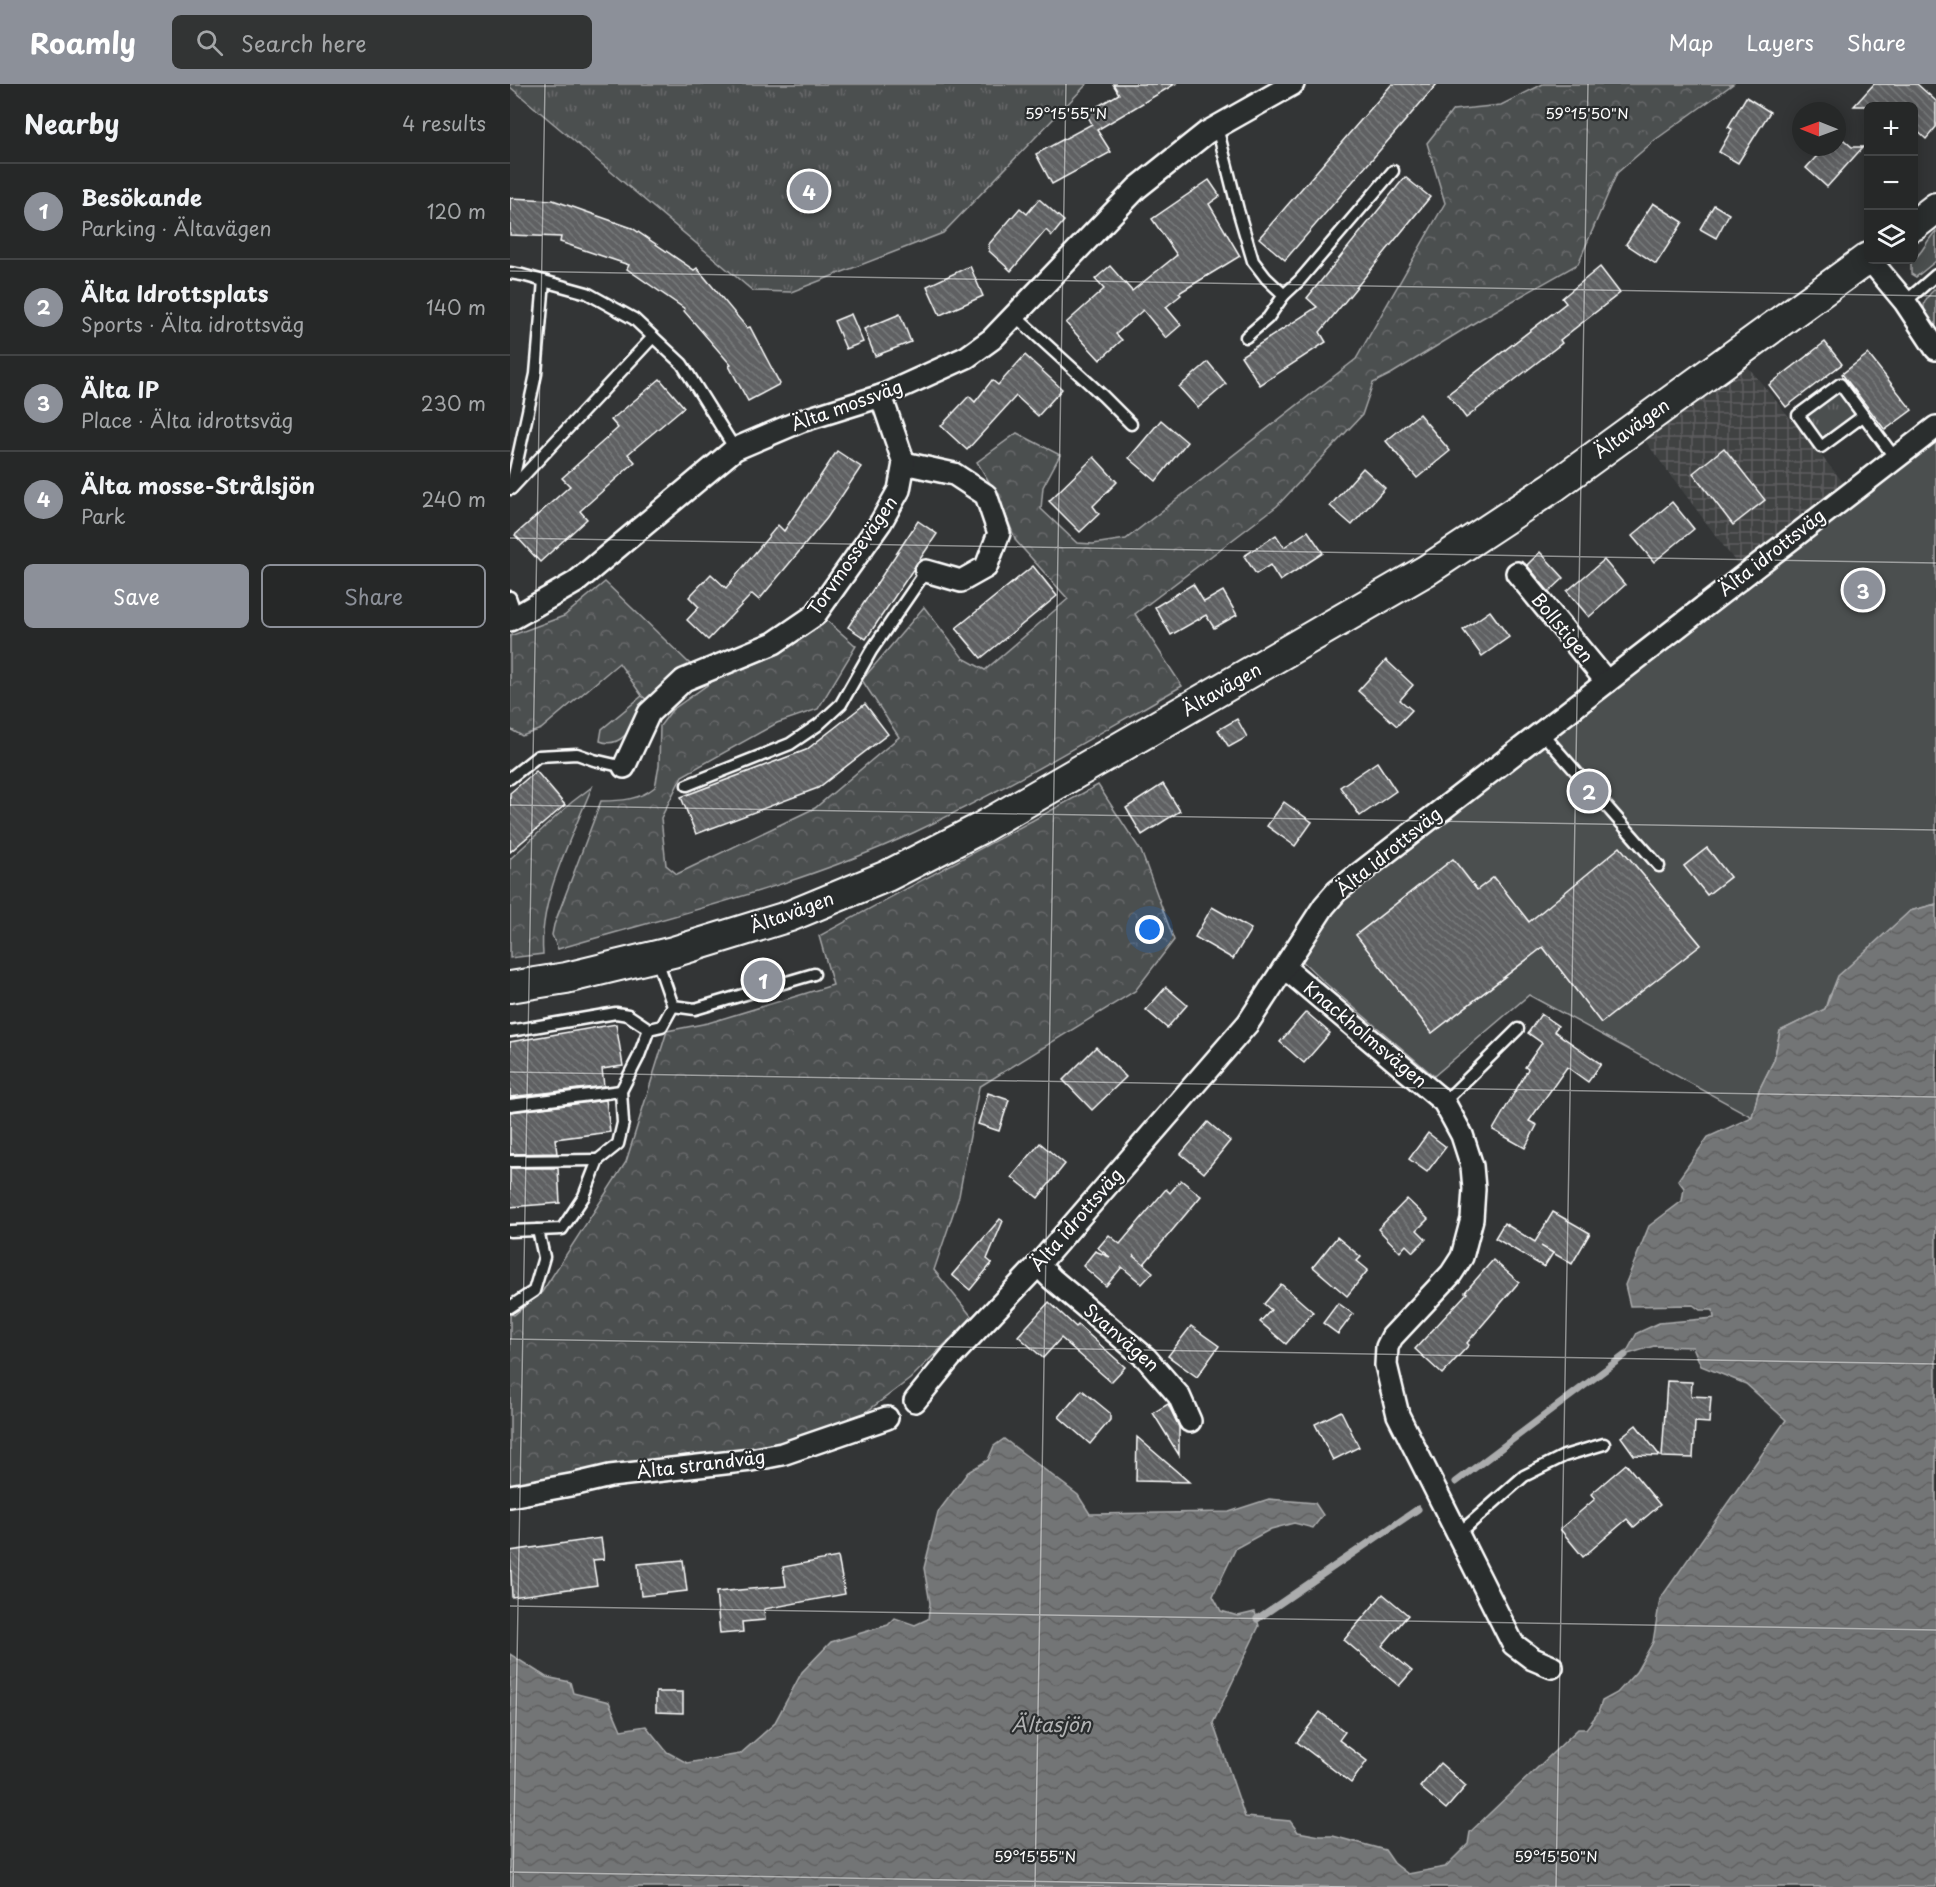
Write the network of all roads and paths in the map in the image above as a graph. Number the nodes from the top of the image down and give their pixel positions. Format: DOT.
graph roads {
  1 [pos="1293,84"];
  2 [pos="1217,127"];
  3 [pos="1393,171"];
  4 [pos="1936,208"];
  5 [pos="1918,222"];
  6 [pos="1864,262"];
  7 [pos="1874,264"];
  8 [pos="510,273"];
  9 [pos="1936,275"];
  10 [pos="544,280"];
  11 [pos="1284,295"];
  12 [pos="1905,302"];
  13 [pos="1014,315"];
  14 [pos="653,337"];
  15 [pos="1246,337"];
  16 [pos="1936,349"];
  17 [pos="881,396"];
  18 [pos="1863,416"];
  19 [pos="1131,424"];
  20 [pos="1936,427"];
  21 [pos="735,449"];
  22 [pos="1895,458"];
  23 [pos="904,463"];
  24 [pos="511,489"];
  25 [pos="926,571"];
  26 [pos="1517,573"];
  27 [pos="512,611"];
  28 [pos="1607,682"];
  29 [pos="1542,733"];
  30 [pos="624,767"];
  31 [pos="510,778"];
  32 [pos="687,785"];
  33 [pos="1659,866"];
  34 [pos="656,957"];
  35 [pos="1285,968"];
  36 [pos="814,974"];
  37 [pos="510,987"];
  38 [pos="673,1006"];
  39 [pos="650,1029"];
  40 [pos="1518,1029"];
  41 [pos="510,1030"];
  42 [pos="621,1091"];
  43 [pos="1444,1102"];
  44 [pos="510,1105"];
  45 [pos="598,1160"];
  46 [pos="510,1161"];
  47 [pos="538,1230"];
  48 [pos="510,1231"];
  49 [pos="1038,1265"];
  50 [pos="510,1307"];
  51 [pos="915,1401"];
  52 [pos="887,1418"];
  53 [pos="1190,1421"];
  54 [pos="1604,1444"];
  55 [pos="510,1496"];
  56 [pos="1457,1535"];
  57 [pos="1552,1667"];
  1 -- 2 [label="street, Älta mossväg"];
  2 -- 11 [label="lane"];
  2 -- 13 [label="street, Älta mossväg"];
  3 -- 11 [label="lane"];
  4 -- 5 [label="main road"];
  6 -- 34 [label="main road, Ältavägen"];
  7 -- 12 [label="street"];
  8 -- 10 [label="lane"];
  9 -- 12 [label="lane"];
  10 -- 14 [label="lane"];
  10 -- 24 [label="lane"];
  11 -- 15 [label="lane"];
  12 -- 16 [label="street"];
  13 -- 17 [label="street, Älta mossväg"];
  13 -- 19 [label="lane"];
  14 -- 21 [label="lane"];
  14 -- 24 [label="lane"];
  17 -- 21 [label="street, Älta mossväg"];
  17 -- 23 [label="street"];
  18 -- 18 [label="lane"];
  18 -- 22 [label="lane"];
  20 -- 22 [label="street, Älta idrottsväg"];
  21 -- 27 [label="street, Älta mossväg"];
  22 -- 28 [label="street, Älta idrottsväg"];
  23 -- 25 [label="street"];
  23 -- 30 [label="street, Torvmossevägen"];
  25 -- 32 [label="lane"];
  26 -- 28 [label="street, Bollstigen"];
  28 -- 29 [label="street, Älta idrottsväg"];
  29 -- 33 [label="lane"];
  29 -- 35 [label="street, Älta idrottsväg"];
  30 -- 31 [label="lane"];
  34 -- 37 [label="main road, Ältavägen"];
  34 -- 38 [label="lane"];
  35 -- 43 [label="street, Knackholmsvägen"];
  35 -- 49 [label="street, Älta idrottsväg"];
  36 -- 38 [label="lane"];
  38 -- 39 [label="lane"];
  39 -- 41 [label="lane"];
  39 -- 42 [label="lane"];
  40 -- 43 [label="lane, Knackholmsvägen"];
  42 -- 44 [label="lane"];
  42 -- 45 [label="lane"];
  43 -- 56 [label="street, Knackholmsvägen"];
  45 -- 46 [label="lane"];
  45 -- 47 [label="lane"];
  47 -- 48 [label="lane"];
  47 -- 50 [label="lane"];
  49 -- 51 [label="street, Älta idrottsväg"];
  49 -- 53 [label="street, Svanvägen"];
  52 -- 55 [label="street, Älta strandväg"];
  54 -- 56 [label="lane"];
  56 -- 57 [label="street, Knackholmsvägen"];
}
